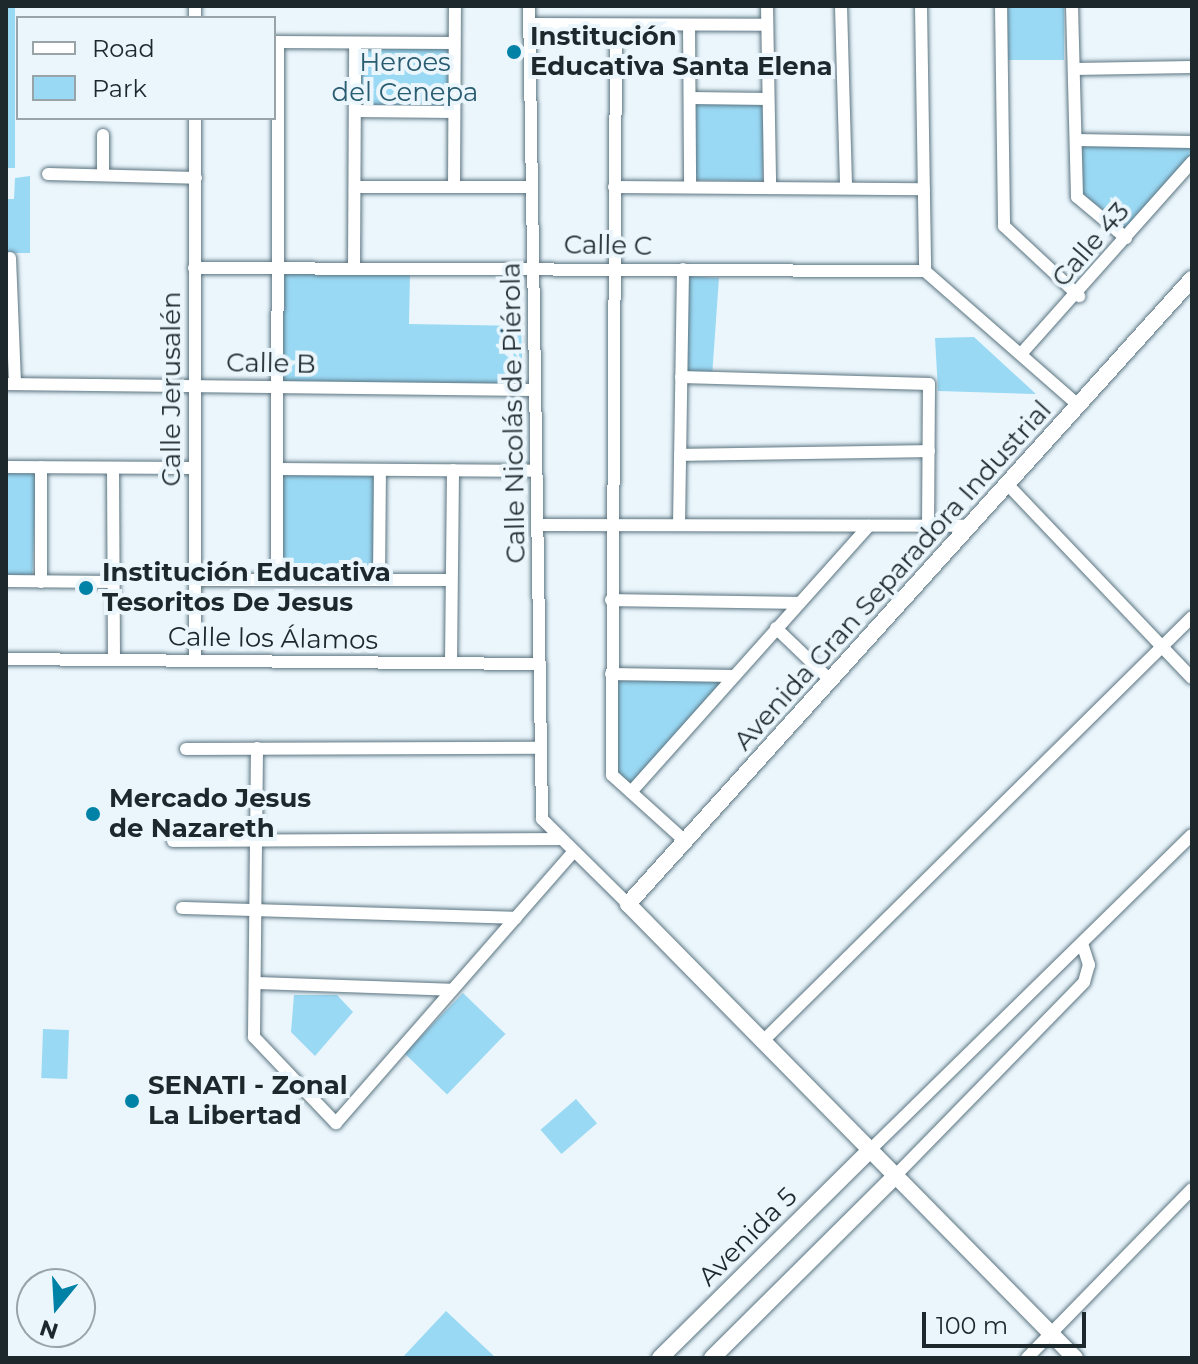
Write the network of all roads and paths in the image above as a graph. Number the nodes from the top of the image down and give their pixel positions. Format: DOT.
graph roads {
  1 [pos="455,6"];
  2 [pos="529,6"];
  3 [pos="767,6"];
  4 [pos="841,6"];
  5 [pos="921,6"];
  6 [pos="1001,6"];
  7 [pos="1072,6"];
  8 [pos="530,24"];
  9 [pos="616,25"];
  10 [pos="689,25"];
  11 [pos="767,25"];
  12 [pos="276,42"];
  13 [pos="454,43"];
  14 [pos="355,44"];
  15 [pos="1192,67"];
  16 [pos="1074,69"];
  17 [pos="690,98"];
  18 [pos="768,99"];
  19 [pos="355,111"];
  20 [pos="454,112"];
  21 [pos="195,120"];
  22 [pos="103,135"];
  23 [pos="1076,140"];
  24 [pos="1192,142"];
  25 [pos="1192,162"];
  26 [pos="48,174"];
  27 [pos="103,175"];
  28 [pos="196,178"];
  29 [pos="770,185"];
  30 [pos="690,186"];
  31 [pos="355,187"];
  32 [pos="454,187"];
  33 [pos="532,187"];
  34 [pos="614,187"];
  35 [pos="846,187"];
  36 [pos="924,189"];
  37 [pos="1126,238"];
  38 [pos="10,258"];
  39 [pos="354,267"];
  40 [pos="533,267"];
  41 [pos="194,268"];
  42 [pos="276,268"];
  43 [pos="613,268"];
  44 [pos="683,269"];
  45 [pos="925,271"];
  46 [pos="1192,279"];
  47 [pos="1079,296"];
  48 [pos="1021,354"];
  49 [pos="681,377"];
  50 [pos="11,384"];
  51 [pos="195,385"];
  52 [pos="274,386"];
  53 [pos="535,390"];
  54 [pos="1079,406"];
  55 [pos="929,451"];
  56 [pos="680,455"];
  57 [pos="6,467"];
  58 [pos="41,467"];
  59 [pos="113,468"];
  60 [pos="195,468"];
  61 [pos="277,469"];
  62 [pos="380,470"];
  63 [pos="453,470"];
  64 [pos="536,471"];
  65 [pos="1009,486"];
  66 [pos="537,525"];
  67 [pos="611,525"];
  68 [pos="679,525"];
  69 [pos="869,526"];
  70 [pos="928,526"];
  71 [pos="972,526"];
  72 [pos="195,580"];
  73 [pos="277,580"];
  74 [pos="379,580"];
  75 [pos="451,580"];
  76 [pos="6,581"];
  77 [pos="41,582"];
  78 [pos="113,582"];
  79 [pos="611,600"];
  80 [pos="799,603"];
  81 [pos="1192,617"];
  82 [pos="776,628"];
  83 [pos="1163,647"];
  84 [pos="6,659"];
  85 [pos="114,660"];
  86 [pos="195,660"];
  87 [pos="451,663"];
  88 [pos="539,664"];
  89 [pos="611,674"];
  90 [pos="734,676"];
  91 [pos="1192,678"];
  92 [pos="831,681"];
  93 [pos="257,748"];
  94 [pos="541,748"];
  95 [pos="186,749"];
  96 [pos="631,792"];
  97 [pos="1192,835"];
  98 [pos="561,839"];
  99 [pos="173,841"];
  100 [pos="685,841"];
  101 [pos="258,842"];
  102 [pos="574,851"];
  103 [pos="628,904"];
  104 [pos="182,908"];
  105 [pos="257,911"];
  106 [pos="516,918"];
  107 [pos="1082,943"];
  108 [pos="256,983"];
  109 [pos="452,990"];
  110 [pos="765,1039"];
  111 [pos="870,1150"];
  112 [pos="895,1176"];
  113 [pos="1192,1189"];
  114 [pos="1050,1334"];
  115 [pos="660,1358"];
  116 [pos="712,1358"];
  117 [pos="1027,1358"];
  118 [pos="1075,1358"];
  1 -- 13 [label="street"];
  2 -- 8 [label="street, Calle Nicolás de Piérola"];
  3 -- 11 [label="street"];
  4 -- 35 [label="street"];
  5 -- 36 [label="street"];
  6 -- 47 [label="street"];
  7 -- 16 [label="street"];
  8 -- 9 [label="street"];
  8 -- 33 [label="street, Calle Nicolás de Piérola"];
  9 -- 10 [label="street"];
  9 -- 34 [label="street"];
  10 -- 11 [label="street"];
  10 -- 17 [label="street"];
  11 -- 18 [label="street"];
  12 -- 14 [label="street"];
  12 -- 42 [label="street"];
  13 -- 14 [label="street"];
  13 -- 20 [label="street"];
  14 -- 19 [label="street"];
  15 -- 16 [label="street"];
  16 -- 23 [label="street"];
  17 -- 18 [label="street"];
  17 -- 30 [label="street"];
  18 -- 29 [label="street"];
  19 -- 20 [label="street"];
  19 -- 31 [label="street"];
  20 -- 32 [label="street"];
  21 -- 28 [label="street, Calle Jerusalén"];
  22 -- 27 [label="street"];
  23 -- 24 [label="street"];
  23 -- 37 [label="street"];
  25 -- 37 [label="street, Calle 43"];
  26 -- 27 [label="street"];
  27 -- 28 [label="street"];
  28 -- 41 [label="street, Calle Jerusalén"];
  29 -- 30 [label="street"];
  29 -- 35 [label="street"];
  30 -- 34 [label="street"];
  31 -- 32 [label="street"];
  31 -- 39 [label="street"];
  32 -- 33 [label="street"];
  33 -- 40 [label="street, Calle Nicolás de Piérola"];
  34 -- 43 [label="street"];
  35 -- 36 [label="street"];
  36 -- 45 [label="street"];
  37 -- 47 [label="street, Calle 43"];
  38 -- 50 [label="street"];
  39 -- 40 [label="street, Calle C"];
  39 -- 42 [label="street, Calle C"];
  40 -- 43 [label="street, Calle C"];
  40 -- 53 [label="street, Calle Nicolás de Piérola"];
  41 -- 42 [label="street, Calle C"];
  41 -- 51 [label="street, Calle Jerusalén"];
  42 -- 52 [label="street"];
  43 -- 44 [label="street, Calle C"];
  43 -- 67 [label="street"];
  44 -- 45 [label="street, Calle C"];
  44 -- 49 [label="street"];
  45 -- 48 [label="street"];
  46 -- 54 [label="street, Avenida Gran Separadora Industrial"];
  47 -- 48 [label="street, Calle 43"];
  48 -- 54 [label="street"];
  49 -- 55 [label="street"];
  49 -- 56 [label="street"];
  50 -- 51 [label="street, Calle B"];
  51 -- 52 [label="street, Calle B"];
  51 -- 60 [label="street, Calle Jerusalén"];
  52 -- 53 [label="street, Calle B"];
  52 -- 61 [label="street"];
  53 -- 64 [label="street, Calle Nicolás de Piérola"];
  54 -- 65 [label="street, Avenida Gran Separadora Industrial"];
  55 -- 56 [label="street"];
  55 -- 70 [label="street"];
  56 -- 68 [label="street"];
  57 -- 58 [label="street"];
  58 -- 59 [label="street"];
  58 -- 77 [label="street"];
  59 -- 60 [label="street"];
  59 -- 78 [label="street"];
  60 -- 72 [label="street, Calle Jerusalén"];
  61 -- 62 [label="street"];
  61 -- 73 [label="street"];
  62 -- 63 [label="street"];
  62 -- 74 [label="street"];
  63 -- 64 [label="street"];
  63 -- 75 [label="street"];
  64 -- 66 [label="street, Calle Nicolás de Piérola"];
  65 -- 71 [label="street, Avenida Gran Separadora Industrial"];
  65 -- 83 [label="street"];
  66 -- 67 [label="street"];
  66 -- 88 [label="street, Calle Nicolás de Piérola"];
  67 -- 68 [label="street"];
  67 -- 79 [label="street"];
  68 -- 69 [label="street"];
  69 -- 70 [label="street"];
  69 -- 80 [label="street"];
  70 -- 71 [label="street"];
  71 -- 92 [label="street, Avenida Gran Separadora Industrial"];
  72 -- 73 [label="street"];
  72 -- 86 [label="street, Calle Jerusalén"];
  73 -- 74 [label="street"];
  74 -- 75 [label="street"];
  75 -- 87 [label="street"];
  76 -- 77 [label="street"];
  77 -- 78 [label="street"];
  78 -- 85 [label="street"];
  79 -- 80 [label="street"];
  79 -- 89 [label="street"];
  80 -- 82 [label="street"];
  81 -- 83 [label="street"];
  82 -- 90 [label="street"];
  82 -- 92 [label="street"];
  83 -- 91 [label="street"];
  83 -- 110 [label="street"];
  84 -- 85 [label="street, Calle los Álamos"];
  85 -- 86 [label="street, Calle los Álamos"];
  86 -- 87 [label="street, Calle los Álamos"];
  87 -- 88 [label="street, Calle los Álamos"];
  88 -- 94 [label="street, Calle Nicolás de Piérola"];
  89 -- 90 [label="street"];
  89 -- 96 [label="street"];
  90 -- 96 [label="street"];
  92 -- 100 [label="street, Avenida Gran Separadora Industrial"];
  93 -- 94 [label="street"];
  93 -- 95 [label="street"];
  93 -- 101 [label="street"];
  94 -- 98 [label="street, Calle Nicolás de Piérola"];
  96 -- 100 [label="street"];
  97 -- 107 [label="street"];
  98 -- 101 [label="street"];
  98 -- 102 [label="street"];
  99 -- 101 [label="street"];
  100 -- 103 [label="street, Avenida Gran Separadora Industrial"];
  101 -- 105 [label="street"];
  102 -- 103 [label="street"];
  102 -- 106 [label="street"];
  103 -- 110 [label="street"];
  104 -- 105 [label="street"];
  105 -- 106 [label="street"];
  105 -- 108 [label="street"];
  106 -- 109 [label="street"];
  107 -- 111 [label="street"];
  107 -- 112 [label="street"];
  108 -- 109 [label="street"];
  108 -- 109 [label="street"];
  110 -- 111 [label="street"];
  111 -- 112 [label="street"];
  111 -- 115 [label="street, Avenida 5"];
  112 -- 114 [label="street"];
  112 -- 116 [label="street"];
  113 -- 114 [label="street"];
  114 -- 117 [label="street"];
  114 -- 118 [label="street"];
}
